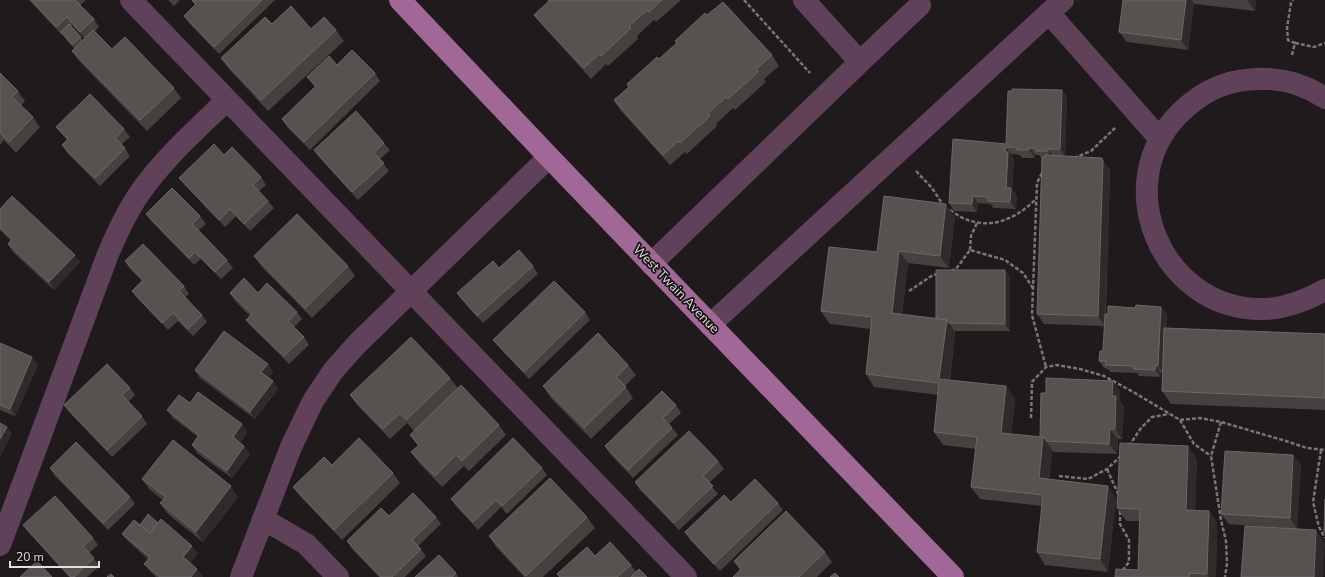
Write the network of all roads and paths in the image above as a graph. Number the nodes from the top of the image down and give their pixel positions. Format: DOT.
graph roads {
  1 [pos="131,0"];
  2 [pos="400,0"];
  3 [pos="744,0"];
  4 [pos="804,0"];
  5 [pos="1293,0"];
  6 [pos="921,2"];
  7 [pos="1056,6"];
  8 [pos="1295,43"];
  9 [pos="1325,43"];
  10 [pos="860,62"];
  11 [pos="815,78"];
  12 [pos="1285,81"];
  13 [pos="1325,98"];
  14 [pos="227,100"];
  15 [pos="1134,110"];
  16 [pos="1160,139"];
  17 [pos="898,152"];
  18 [pos="549,158"];
  19 [pos="1071,159"];
  20 [pos="1044,169"];
  21 [pos="1036,198"];
  22 [pos="977,223"];
  23 [pos="970,250"];
  24 [pos="651,264"];
  25 [pos="946,272"];
  26 [pos="939,273"];
  27 [pos="1033,288"];
  28 [pos="1325,290"];
  29 [pos="411,291"];
  30 [pos="909,291"];
  31 [pos="710,325"];
  32 [pos="1046,367"];
  33 [pos="1170,414"];
  34 [pos="1031,418"];
  35 [pos="1180,420"];
  36 [pos="1221,422"];
  37 [pos="1127,449"];
  38 [pos="1321,450"];
  39 [pos="1325,450"];
  40 [pos="1122,454"];
  41 [pos="1211,456"];
  42 [pos="1107,469"];
  43 [pos="1059,476"];
  44 [pos="1121,501"];
  45 [pos="1120,508"];
  46 [pos="263,520"];
  47 [pos="1325,538"];
  48 [pos="0,545"];
  49 [pos="1122,572"];
  50 [pos="241,577"];
  51 [pos="338,577"];
  52 [pos="686,577"];
  53 [pos="953,577"];
  54 [pos="1225,577"];
  1 -- 14 [label="street"];
  2 -- 18 [label="main road, West Twain Avenue"];
  3 -- 11 [label="path"];
  4 -- 10 [label="street"];
  5 -- 8 [label="path"];
  6 -- 10 [label="street"];
  7 -- 15 [label="street"];
  7 -- 17 [label="street"];
  8 -- 9 [label="path"];
  8 -- 12 [label="path"];
  10 -- 24 [label="street"];
  12 -- 13 [label="street"];
  12 -- 16 [label="street"];
  14 -- 29 [label="street"];
  14 -- 48 [label="street"];
  15 -- 16 [label="street"];
  15 -- 19 [label="path"];
  16 -- 28 [label="street"];
  17 -- 22 [label="path"];
  17 -- 31 [label="street"];
  18 -- 24 [label="main road, West Twain Avenue"];
  18 -- 29 [label="street"];
  20 -- 21 [label="path"];
  21 -- 22 [label="path"];
  21 -- 27 [label="path"];
  22 -- 23 [label="path"];
  23 -- 25 [label="path"];
  23 -- 27 [label="path"];
  24 -- 31 [label="main road, West Twain Avenue"];
  26 -- 30 [label="path"];
  27 -- 32 [label="path"];
  29 -- 46 [label="street"];
  29 -- 52 [label="street"];
  31 -- 53 [label="main road, West Twain Avenue"];
  32 -- 33 [label="path"];
  32 -- 34 [label="path"];
  33 -- 35 [label="path"];
  33 -- 37 [label="path"];
  35 -- 36 [label="path"];
  35 -- 41 [label="path"];
  36 -- 38 [label="path"];
  36 -- 41 [label="path"];
  38 -- 39 [label="path"];
  38 -- 47 [label="path"];
  40 -- 42 [label="path"];
  41 -- 54 [label="path"];
  42 -- 43 [label="path"];
  42 -- 44 [label="path"];
  45 -- 49 [label="path"];
  46 -- 50 [label="street"];
  46 -- 51 [label="street"];
}
